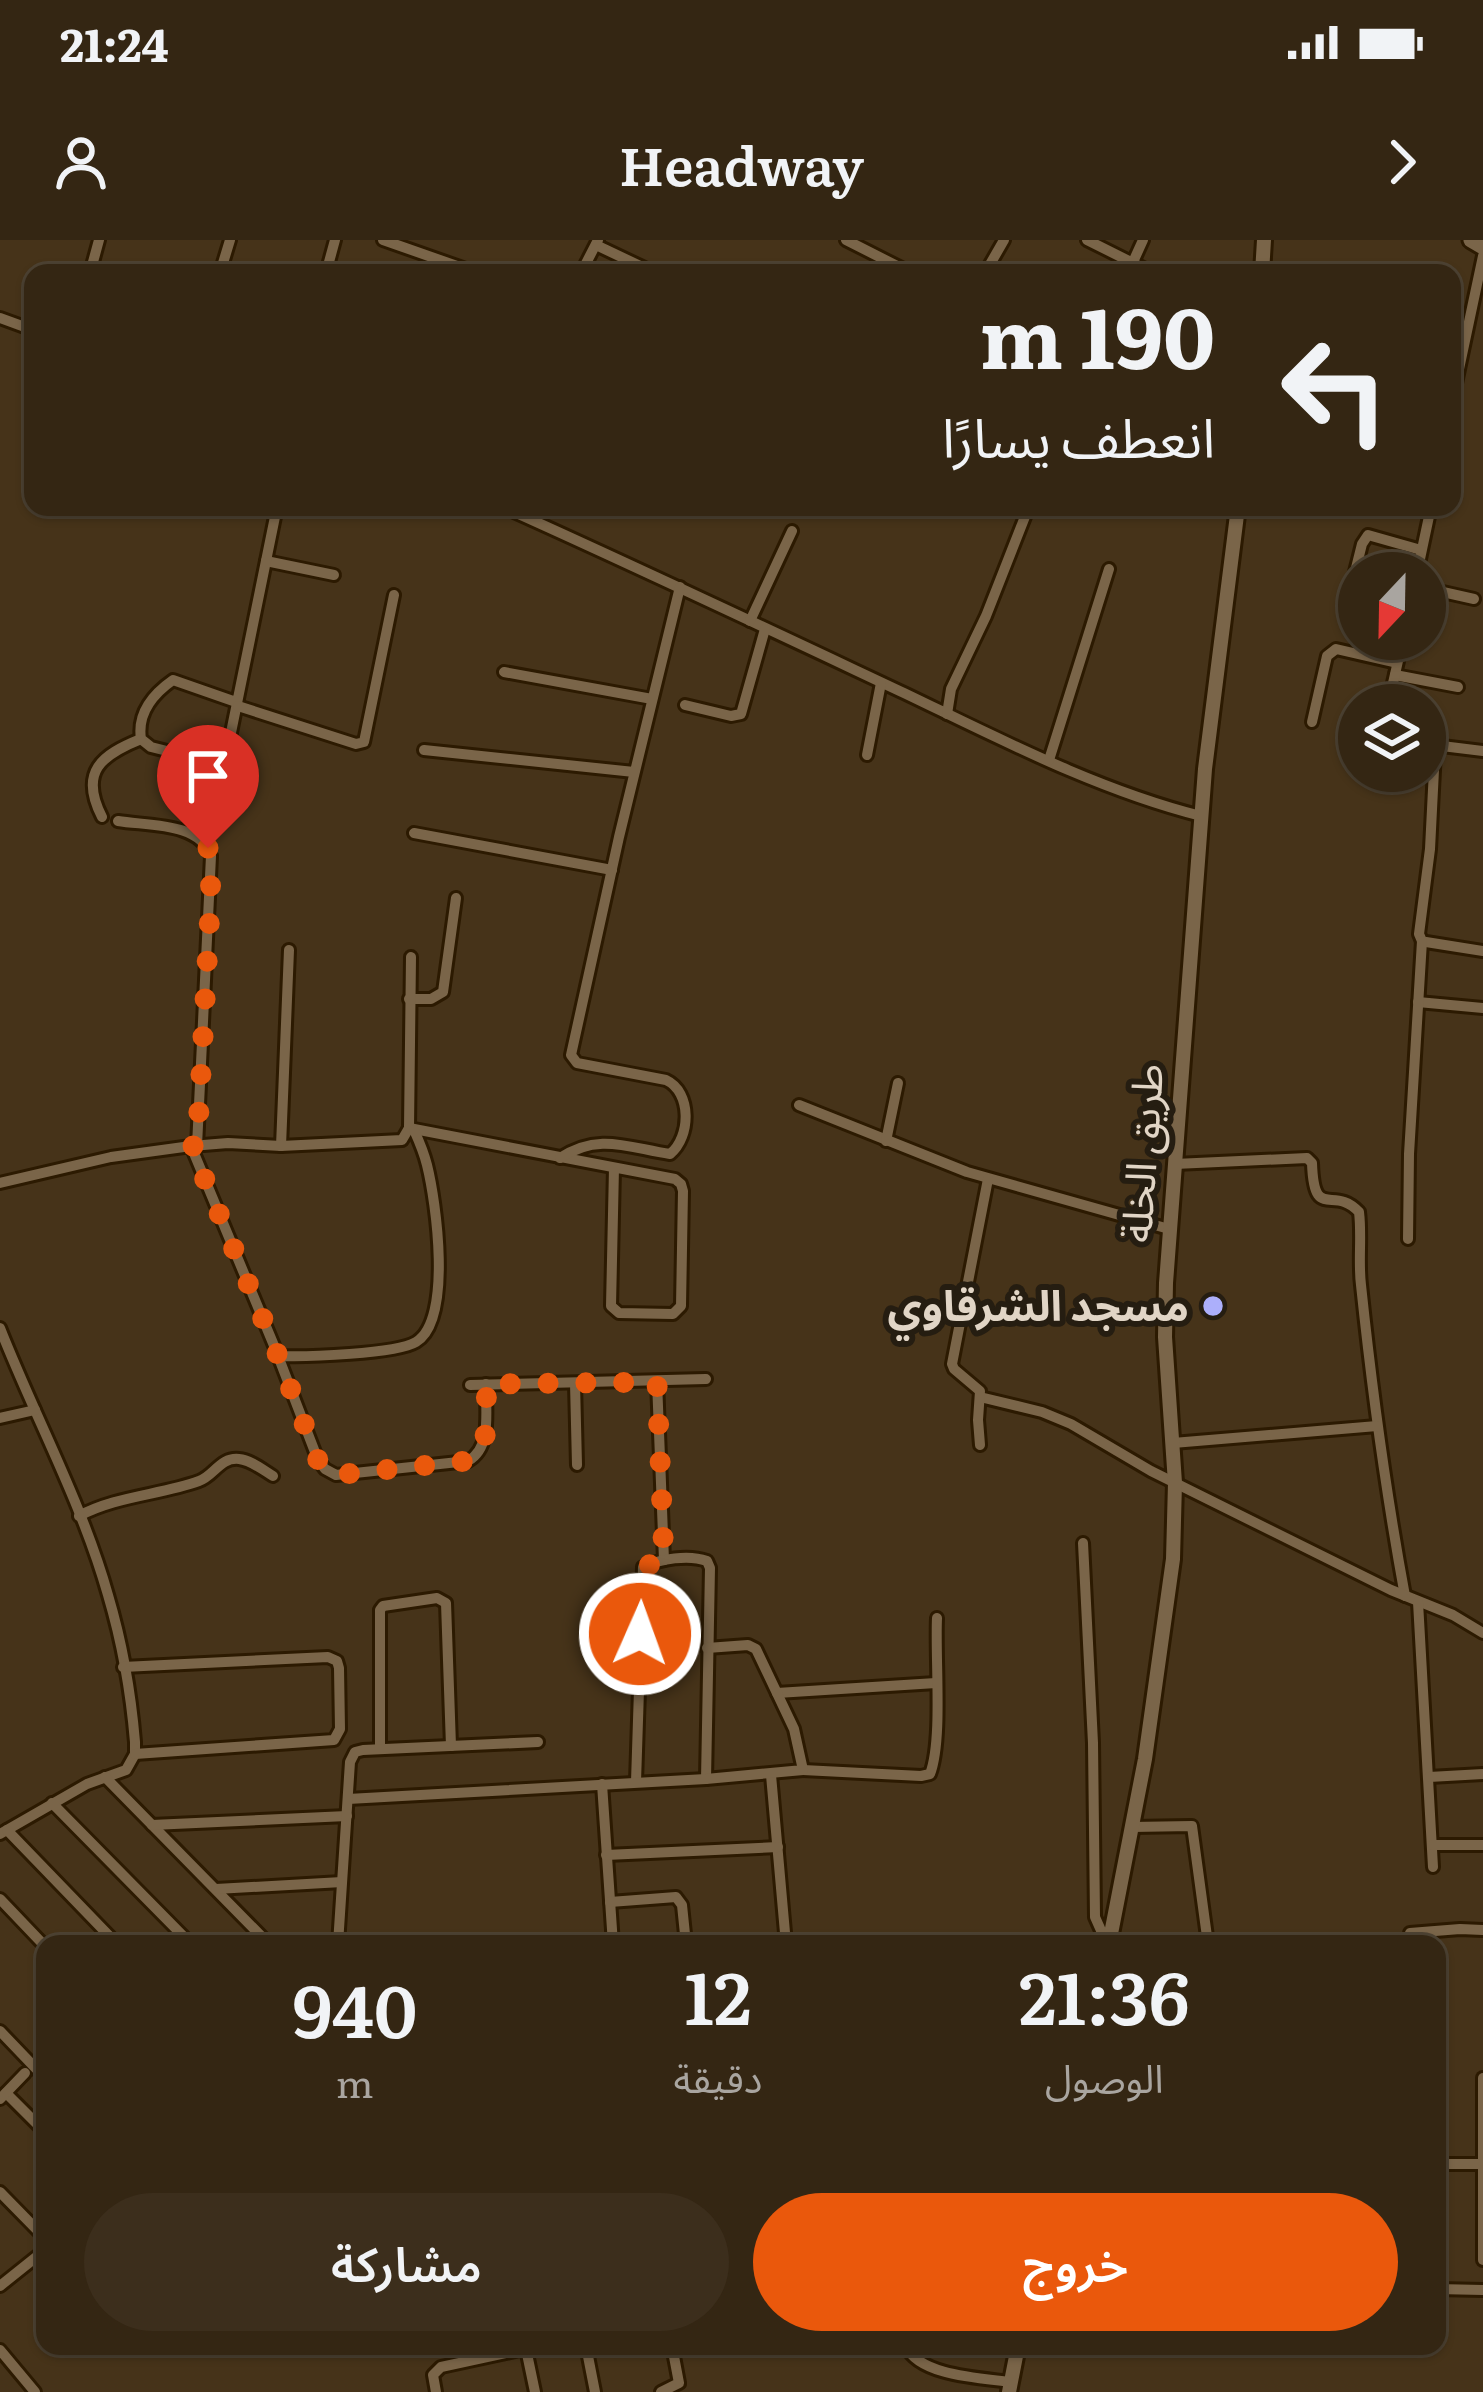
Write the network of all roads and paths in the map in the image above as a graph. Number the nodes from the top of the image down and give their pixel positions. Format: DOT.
graph roads {
  1 [pos="383,240"];
  2 [pos="846,240"];
  3 [pos="1087,240"];
  4 [pos="1471,240"];
  5 [pos="597,242"];
  6 [pos="1483,251"];
  7 [pos="451,264"];
  8 [pos="638,264"];
  9 [pos="893,264"];
  10 [pos="1124,264"];
  11 [pos="1461,358"];
  12 [pos="275,516"];
  13 [pos="523,516"];
  14 [pos="542,516"];
  15 [pos="1025,516"];
  16 [pos="1237,516"];
  17 [pos="1429,516"];
  18 [pos="538,523"];
  19 [pos="792,531"];
  20 [pos="1421,550"];
  21 [pos="1360,552"];
  22 [pos="266,561"];
  23 [pos="1109,569"];
  24 [pos="334,575"];
  25 [pos="680,586"];
  26 [pos="1446,593"];
  27 [pos="394,595"];
  28 [pos="1474,599"];
  29 [pos="749,621"];
  30 [pos="765,629"];
  31 [pos="1398,660"];
  32 [pos="1396,669"];
  33 [pos="504,672"];
  34 [pos="881,683"];
  35 [pos="1393,684"];
  36 [pos="1458,687"];
  37 [pos="652,699"];
  38 [pos="237,704"];
  39 [pos="685,705"];
  40 [pos="947,714"];
  41 [pos="1312,722"];
  42 [pos="141,739"];
  43 [pos="424,750"];
  44 [pos="1483,751"];
  45 [pos="867,755"];
  46 [pos="1048,760"];
  47 [pos="634,772"];
  48 [pos="1201,816"];
  49 [pos="102,817"];
  50 [pos="118,821"];
  51 [pos="414,833"];
  52 [pos="612,870"];
  53 [pos="455,898"];
  54 [pos="1422,940"];
  55 [pos="289,950"];
  56 [pos="1483,951"];
  57 [pos="411,957"];
  58 [pos="409,999"];
  59 [pos="1418,1002"];
  60 [pos="1483,1008"];
  61 [pos="898,1083"];
  62 [pos="799,1105"];
  63 [pos="412,1129"];
  64 [pos="886,1141"];
  65 [pos="194,1146"];
  66 [pos="281,1146"];
  67 [pos="560,1158"];
  68 [pos="1175,1165"];
  69 [pos="614,1168"];
  70 [pos="988,1179"];
  71 [pos="0,1183"];
  72 [pos="1169,1229"];
  73 [pos="1408,1239"];
  74 [pos="0,1328"];
  75 [pos="279,1357"];
  76 [pos="6,1361"];
  77 [pos="706,1379"];
  78 [pos="657,1382"];
  79 [pos="575,1383"];
  80 [pos="486,1384"];
  81 [pos="470,1385"];
  82 [pos="980,1396"];
  83 [pos="35,1410"];
  84 [pos="0,1418"];
  85 [pos="1377,1426"];
  86 [pos="1173,1443"];
  87 [pos="980,1445"];
  88 [pos="577,1465"];
  89 [pos="273,1476"];
  90 [pos="1175,1483"];
  91 [pos="80,1516"];
  92 [pos="1083,1543"];
  93 [pos="664,1560"];
  94 [pos="1405,1596"];
  95 [pos="1418,1602"];
  96 [pos="937,1618"];
  97 [pos="1483,1633"];
  98 [pos="707,1648"];
  99 [pos="123,1667"];
  100 [pos="935,1683"];
  101 [pos="777,1693"];
  102 [pos="538,1742"];
  103 [pos="451,1746"];
  104 [pos="380,1749"];
  105 [pos="135,1754"];
  106 [pos="803,1770"];
  107 [pos="1483,1774"];
  108 [pos="771,1775"];
  109 [pos="105,1777"];
  110 [pos="1429,1777"];
  111 [pos="706,1779"];
  112 [pos="636,1782"];
  113 [pos="602,1784"];
  114 [pos="348,1799"];
  115 [pos="52,1803"];
  116 [pos="347,1816"];
  117 [pos="152,1825"];
  118 [pos="1132,1827"];
  119 [pos="3,1832"];
  120 [pos="1432,1845"];
  121 [pos="1483,1846"];
  122 [pos="778,1847"];
  123 [pos="606,1856"];
  124 [pos="1433,1867"];
  125 [pos="342,1882"];
  126 [pos="217,1889"];
  127 [pos="0,1899"];
  128 [pos="610,1902"];
  129 [pos="1483,1930"];
  130 [pos="1410,1933"];
  131 [pos="108,1935"];
  132 [pos="182,1935"];
  133 [pos="260,1935"];
  134 [pos="339,1935"];
  135 [pos="612,1935"];
  136 [pos="685,1935"];
  137 [pos="785,1935"];
  138 [pos="1104,1935"];
  139 [pos="1110,1935"];
  140 [pos="1207,1935"];
  141 [pos="36,1937"];
  142 [pos="0,2031"];
  143 [pos="36,2069"];
  144 [pos="25,2073"];
  145 [pos="1483,2078"];
  146 [pos="3,2096"];
  147 [pos="36,2124"];
  148 [pos="1446,2164"];
  149 [pos="1482,2164"];
  150 [pos="0,2192"];
  151 [pos="36,2229"];
  152 [pos="36,2257"];
  153 [pos="1483,2260"];
  154 [pos="0,2286"];
  155 [pos="1446,2289"];
  156 [pos="1483,2290"];
  157 [pos="0,2350"];
  158 [pos="500,2355"];
  159 [pos="532,2355"];
  160 [pos="588,2355"];
  161 [pos="674,2355"];
  162 [pos="910,2355"];
  163 [pos="1016,2355"];
  164 [pos="1010,2387"];
  165 [pos="35,2392"];
  166 [pos="436,2392"];
  167 [pos="535,2392"];
  168 [pos="595,2392"];
  169 [pos="661,2392"];
  1 -- 7 [label="street"];
  2 -- 9 [label="street"];
  3 -- 10 [label="street"];
  4 -- 6 [label="main road"];
  5 -- 8 [label="street"];
  6 -- 11 [label="street"];
  12 -- 22 [label="street"];
  13 -- 18 [label="street"];
  14 -- 18 [label="street"];
  15 -- 40 [label="street"];
  16 -- 48 [label="street, طريق الخلة"];
  17 -- 20 [label="street"];
  18 -- 25 [label="street"];
  19 -- 29 [label="street"];
  20 -- 21 [label="street"];
  22 -- 24 [label="street"];
  22 -- 38 [label="street"];
  23 -- 46 [label="street"];
  25 -- 29 [label="street"];
  25 -- 37 [label="street"];
  26 -- 28 [label="street"];
  27 -- 38 [label="street"];
  29 -- 30 [label="street"];
  30 -- 34 [label="street"];
  30 -- 39 [label="street"];
  31 -- 32 [label="street"];
  32 -- 35 [label="street"];
  32 -- 36 [label="street"];
  32 -- 41 [label="street"];
  33 -- 37 [label="street"];
  34 -- 40 [label="street"];
  34 -- 45 [label="street"];
  37 -- 47 [label="street"];
  38 -- 42 [label="street"];
  38 -- 42 [label="street"];
  40 -- 46 [label="street"];
  42 -- 49 [label="street"];
  43 -- 47 [label="street"];
  44 -- 54 [label="street"];
  46 -- 48 [label="street"];
  47 -- 52 [label="street"];
  48 -- 68 [label="street, طريق الخلة"];
  50 -- 65 [label="street"];
  51 -- 52 [label="street"];
  52 -- 67 [label="street"];
  53 -- 58 [label="street"];
  54 -- 56 [label="street"];
  54 -- 59 [label="street"];
  55 -- 66 [label="street"];
  57 -- 58 [label="street"];
  58 -- 63 [label="street"];
  59 -- 60 [label="street"];
  59 -- 73 [label="street"];
  61 -- 64 [label="street"];
  62 -- 64 [label="street"];
  63 -- 66 [label="street"];
  63 -- 67 [label="street"];
  63 -- 75 [label="street"];
  64 -- 70 [label="street"];
  65 -- 66 [label="street"];
  65 -- 71 [label="street"];
  65 -- 75 [label="street"];
  67 -- 69 [label="street"];
  68 -- 72 [label="street, طريق الخلة"];
  68 -- 85 [label="street"];
  69 -- 69 [label="street"];
  70 -- 72 [label="street"];
  70 -- 82 [label="street"];
  72 -- 86 [label="street, طريق الخلة"];
  74 -- 76 [label="street"];
  75 -- 80 [label="street"];
  76 -- 83 [label="street"];
  77 -- 78 [label="street"];
  78 -- 79 [label="street"];
  78 -- 93 [label="street"];
  79 -- 80 [label="street"];
  79 -- 88 [label="street"];
  80 -- 81 [label="street"];
  82 -- 87 [label="street"];
  82 -- 90 [label="street"];
  83 -- 84 [label="street"];
  83 -- 91 [label="street"];
  85 -- 86 [label="street"];
  85 -- 94 [label="street"];
  86 -- 90 [label="street, طريق الخلة"];
  89 -- 91 [label="street"];
  90 -- 94 [label="street"];
  90 -- 118 [label="street, طريق الخلة"];
  91 -- 99 [label="street"];
  92 -- 138 [label="street"];
  93 -- 98 [label="street"];
  93 -- 112 [label="street"];
  94 -- 95 [label="street"];
  95 -- 97 [label="street"];
  95 -- 110 [label="street"];
  96 -- 100 [label="street"];
  98 -- 101 [label="street"];
  98 -- 111 [label="street"];
  99 -- 105 [label="street"];
  99 -- 105 [label="street"];
  100 -- 101 [label="street"];
  100 -- 106 [label="street"];
  101 -- 106 [label="street"];
  102 -- 103 [label="street"];
  103 -- 104 [label="street"];
  103 -- 104 [label="street"];
  104 -- 114 [label="street"];
  105 -- 109 [label="street"];
  106 -- 108 [label="street"];
  107 -- 110 [label="street"];
  108 -- 111 [label="street"];
  108 -- 122 [label="street"];
  109 -- 115 [label="street"];
  109 -- 117 [label="street"];
  110 -- 120 [label="street"];
  111 -- 112 [label="street"];
  112 -- 113 [label="street"];
  113 -- 114 [label="street"];
  113 -- 123 [label="street"];
  114 -- 116 [label="street"];
  115 -- 119 [label="street"];
  115 -- 132 [label="street"];
  116 -- 117 [label="street"];
  116 -- 125 [label="street"];
  117 -- 126 [label="street"];
  118 -- 139 [label="street, طريق الخلة"];
  118 -- 140 [label="street"];
  119 -- 131 [label="street"];
  120 -- 121 [label="street"];
  120 -- 124 [label="street"];
  122 -- 123 [label="street"];
  122 -- 137 [label="street"];
  123 -- 128 [label="street"];
  125 -- 126 [label="street"];
  125 -- 134 [label="street"];
  126 -- 133 [label="street"];
  127 -- 141 [label="street"];
  128 -- 135 [label="street"];
  128 -- 136 [label="street"];
  129 -- 130 [label="street"];
  142 -- 143 [label="street"];
  144 -- 146 [label="street"];
  145 -- 149 [label="street"];
  146 -- 147 [label="street"];
  148 -- 149 [label="street"];
  149 -- 153 [label="street"];
  150 -- 151 [label="street"];
  152 -- 154 [label="street"];
  155 -- 156 [label="street"];
  157 -- 165 [label="street"];
  158 -- 166 [label="street"];
  159 -- 167 [label="street"];
  160 -- 168 [label="street"];
  161 -- 169 [label="street"];
  162 -- 164 [label="street"];
  163 -- 164 [label="street"];
}
